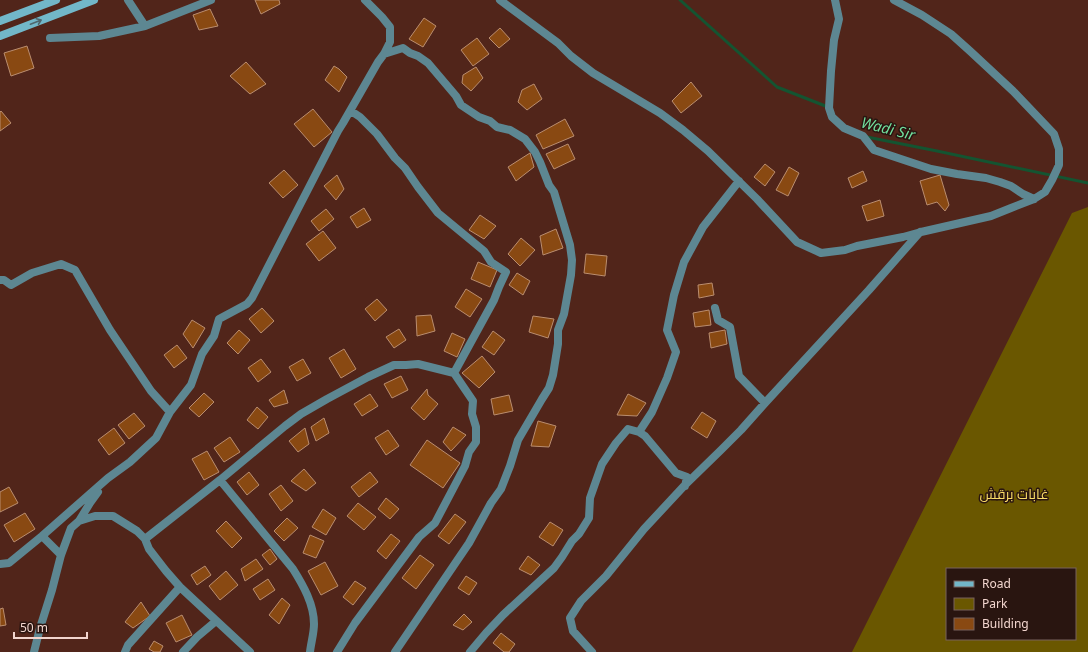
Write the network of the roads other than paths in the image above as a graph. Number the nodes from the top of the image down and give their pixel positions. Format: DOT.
graph roads {
  1 [pos="56,0"];
  2 [pos="94,0"];
  3 [pos="128,0"];
  4 [pos="211,0"];
  5 [pos="365,0"];
  6 [pos="500,0"];
  7 [pos="835,0"];
  8 [pos="894,0"];
  9 [pos="0,21"];
  10 [pos="145,26"];
  11 [pos="0,36"];
  12 [pos="50,38"];
  13 [pos="384,54"];
  14 [pos="351,111"];
  15 [pos="739,181"];
  16 [pos="1034,199"];
  17 [pos="921,232"];
  18 [pos="0,280"];
  19 [pos="715,308"];
  20 [pos="454,373"];
  21 [pos="765,403"];
  22 [pos="170,412"];
  23 [pos="639,432"];
  24 [pos="108,478"];
  25 [pos="220,480"];
  26 [pos="684,486"];
  27 [pos="79,521"];
  28 [pos="42,536"];
  29 [pos="145,539"];
  30 [pos="61,555"];
  31 [pos="0,564"];
  32 [pos="180,587"];
  33 [pos="216,621"];
  34 [pos="34,652"];
  35 [pos="125,652"];
  36 [pos="183,652"];
  37 [pos="250,652"];
  38 [pos="310,652"];
  39 [pos="336,652"];
  40 [pos="395,652"];
  41 [pos="470,652"];
  42 [pos="592,652"];
  1 -- 9 [label="main road"];
  11 -- 2 [label="main road, one-way"];
  3 -- 10 [label="street"];
  4 -- 10 [label="street"];
  5 -- 13 [label="street"];
  6 -- 15 [label="street"];
  7 -- 16 [label="street"];
  8 -- 16 [label="street"];
  10 -- 12 [label="street"];
  13 -- 14 [label="street"];
  13 -- 40 [label="street"];
  14 -- 20 [label="street"];
  14 -- 22 [label="street"];
  15 -- 17 [label="street"];
  15 -- 23 [label="street"];
  16 -- 17 [label="street"];
  17 -- 21 [label="street"];
  18 -- 22 [label="street"];
  19 -- 21 [label="street"];
  20 -- 25 [label="street"];
  20 -- 39 [label="street"];
  21 -- 26 [label="street"];
  22 -- 24 [label="street"];
  23 -- 26 [label="street"];
  23 -- 41 [label="street"];
  24 -- 27 [label="street"];
  24 -- 28 [label="street"];
  25 -- 29 [label="street"];
  25 -- 38 [label="street"];
  26 -- 42 [label="street"];
  27 -- 29 [label="street"];
  27 -- 30 [label="street"];
  28 -- 30 [label="street"];
  28 -- 31 [label="street"];
  29 -- 32 [label="street"];
  30 -- 34 [label="street"];
  32 -- 33 [label="street"];
  32 -- 35 [label="street"];
  33 -- 36 [label="street"];
  33 -- 37 [label="street"];
}
